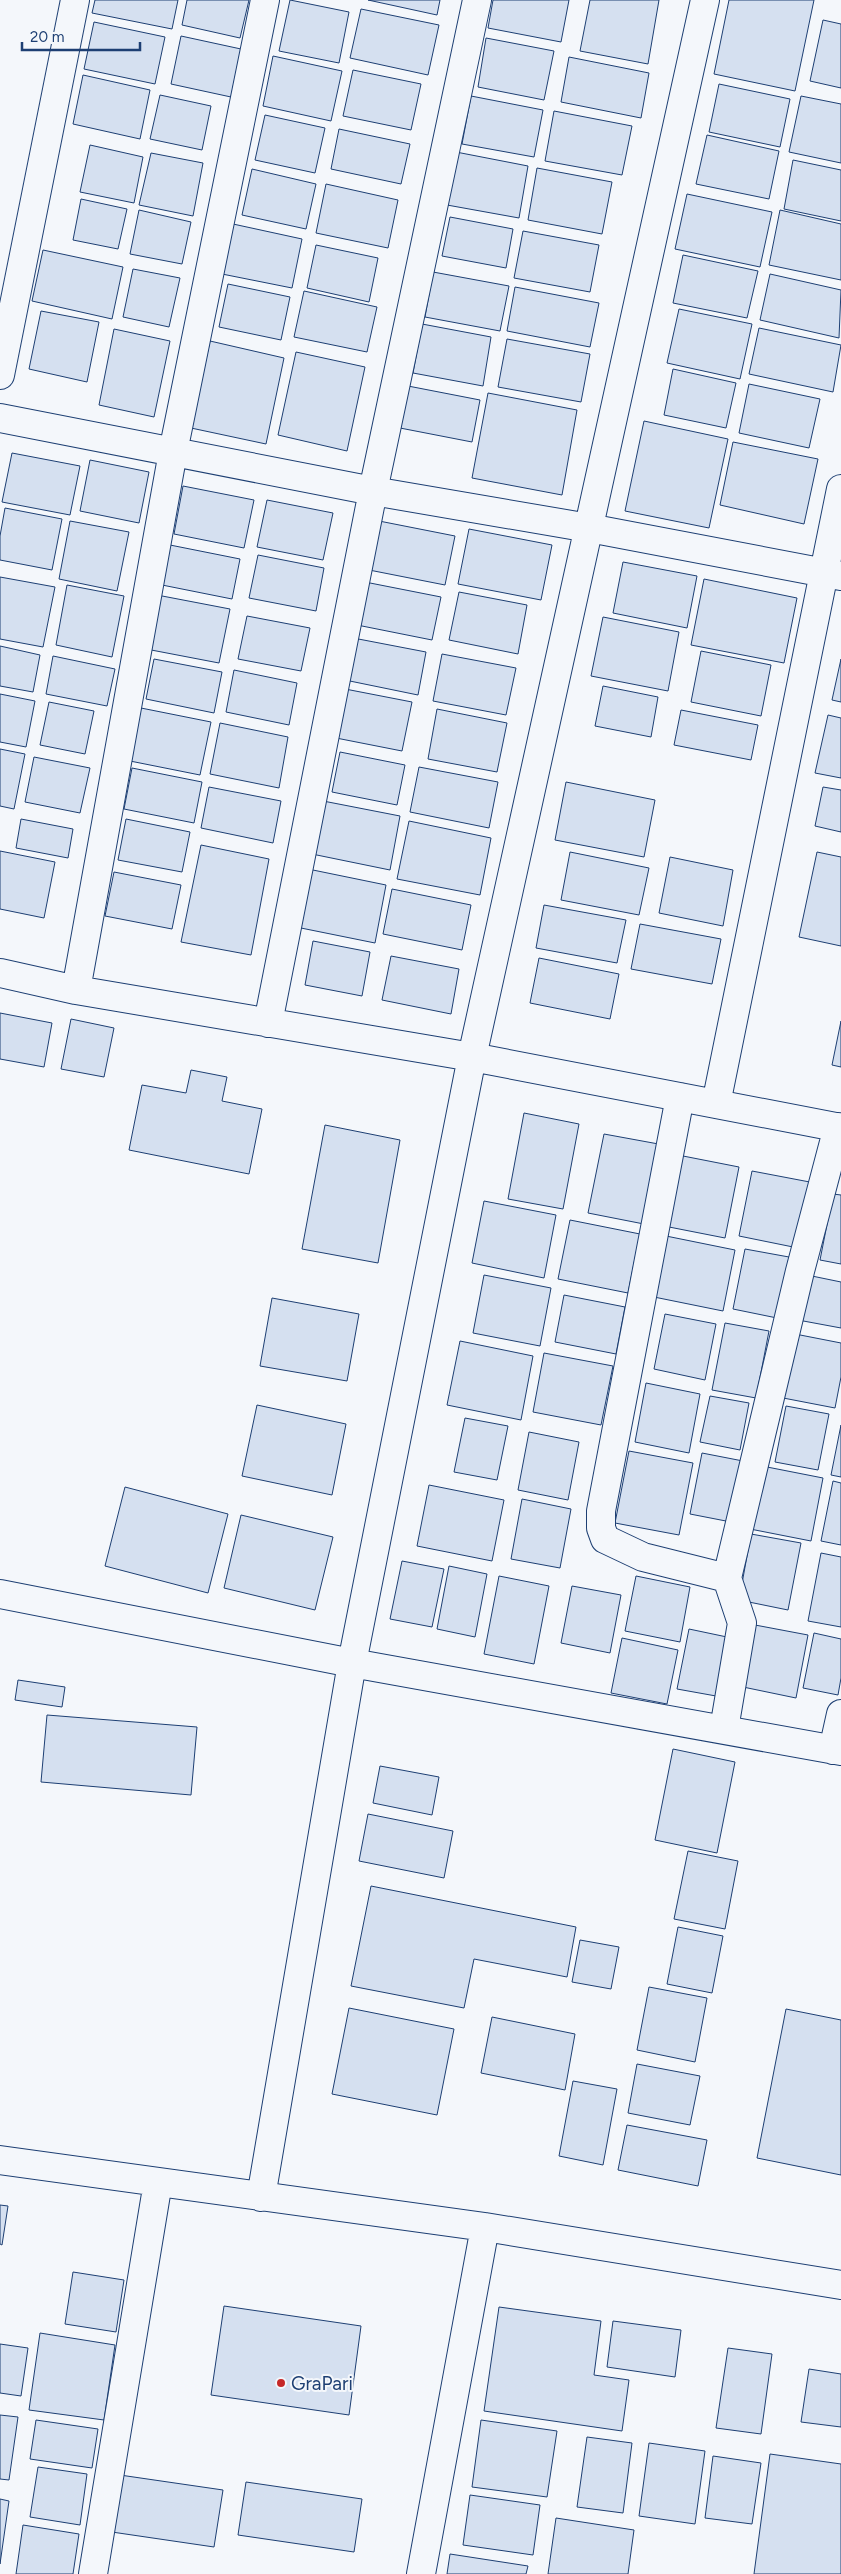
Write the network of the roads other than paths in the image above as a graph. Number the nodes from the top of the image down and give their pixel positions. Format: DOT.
graph roads {
  1 [pos="76,0"];
  2 [pos="265,0"];
  3 [pos="477,0"];
  4 [pos="704,0"];
  5 [pos="0,375"];
  6 [pos="0,418"];
  7 [pos="174,452"];
  8 [pos="841,490"];
  9 [pos="373,491"];
  10 [pos="589,528"];
  11 [pos="832,575"];
  12 [pos="0,973"];
  13 [pos="76,990"];
  14 [pos="268,1023"];
  15 [pos="472,1057"];
  16 [pos="680,1097"];
  17 [pos="716,1104"];
  18 [pos="840,1128"];
  19 [pos="727,1578"];
  20 [pos="0,1594"];
  21 [pos="352,1663"];
  22 [pos="841,1714"];
  23 [pos="724,1729"];
  24 [pos="837,1750"];
  25 [pos="0,2160"];
  26 [pos="158,2182"];
  27 [pos="261,2197"];
  28 [pos="485,2227"];
  29 [pos="841,2285"];
  30 [pos="93,2574"];
  31 [pos="421,2574"];
  1 -- 5 [label="street"];
  2 -- 7 [label="street"];
  3 -- 9 [label="street"];
  4 -- 10 [label="street"];
  6 -- 7 [label="street"];
  7 -- 9 [label="street"];
  7 -- 13 [label="street"];
  8 -- 11 [label="street"];
  9 -- 10 [label="street"];
  9 -- 14 [label="street"];
  10 -- 11 [label="street"];
  10 -- 15 [label="street"];
  11 -- 17 [label="street"];
  12 -- 13 [label="street"];
  13 -- 14 [label="street"];
  14 -- 15 [label="street"];
  15 -- 16 [label="street"];
  15 -- 21 [label="street"];
  16 -- 17 [label="street"];
  16 -- 19 [label="street"];
  17 -- 18 [label="street"];
  18 -- 19 [label="street"];
  19 -- 23 [label="street"];
  20 -- 21 [label="street"];
  21 -- 23 [label="street"];
  21 -- 27 [label="street"];
  22 -- 24 [label="street"];
  23 -- 24 [label="street"];
  25 -- 26 [label="street"];
  26 -- 27 [label="street"];
  26 -- 30 [label="street"];
  27 -- 28 [label="street"];
  28 -- 29 [label="street"];
  28 -- 31 [label="street"];
}
